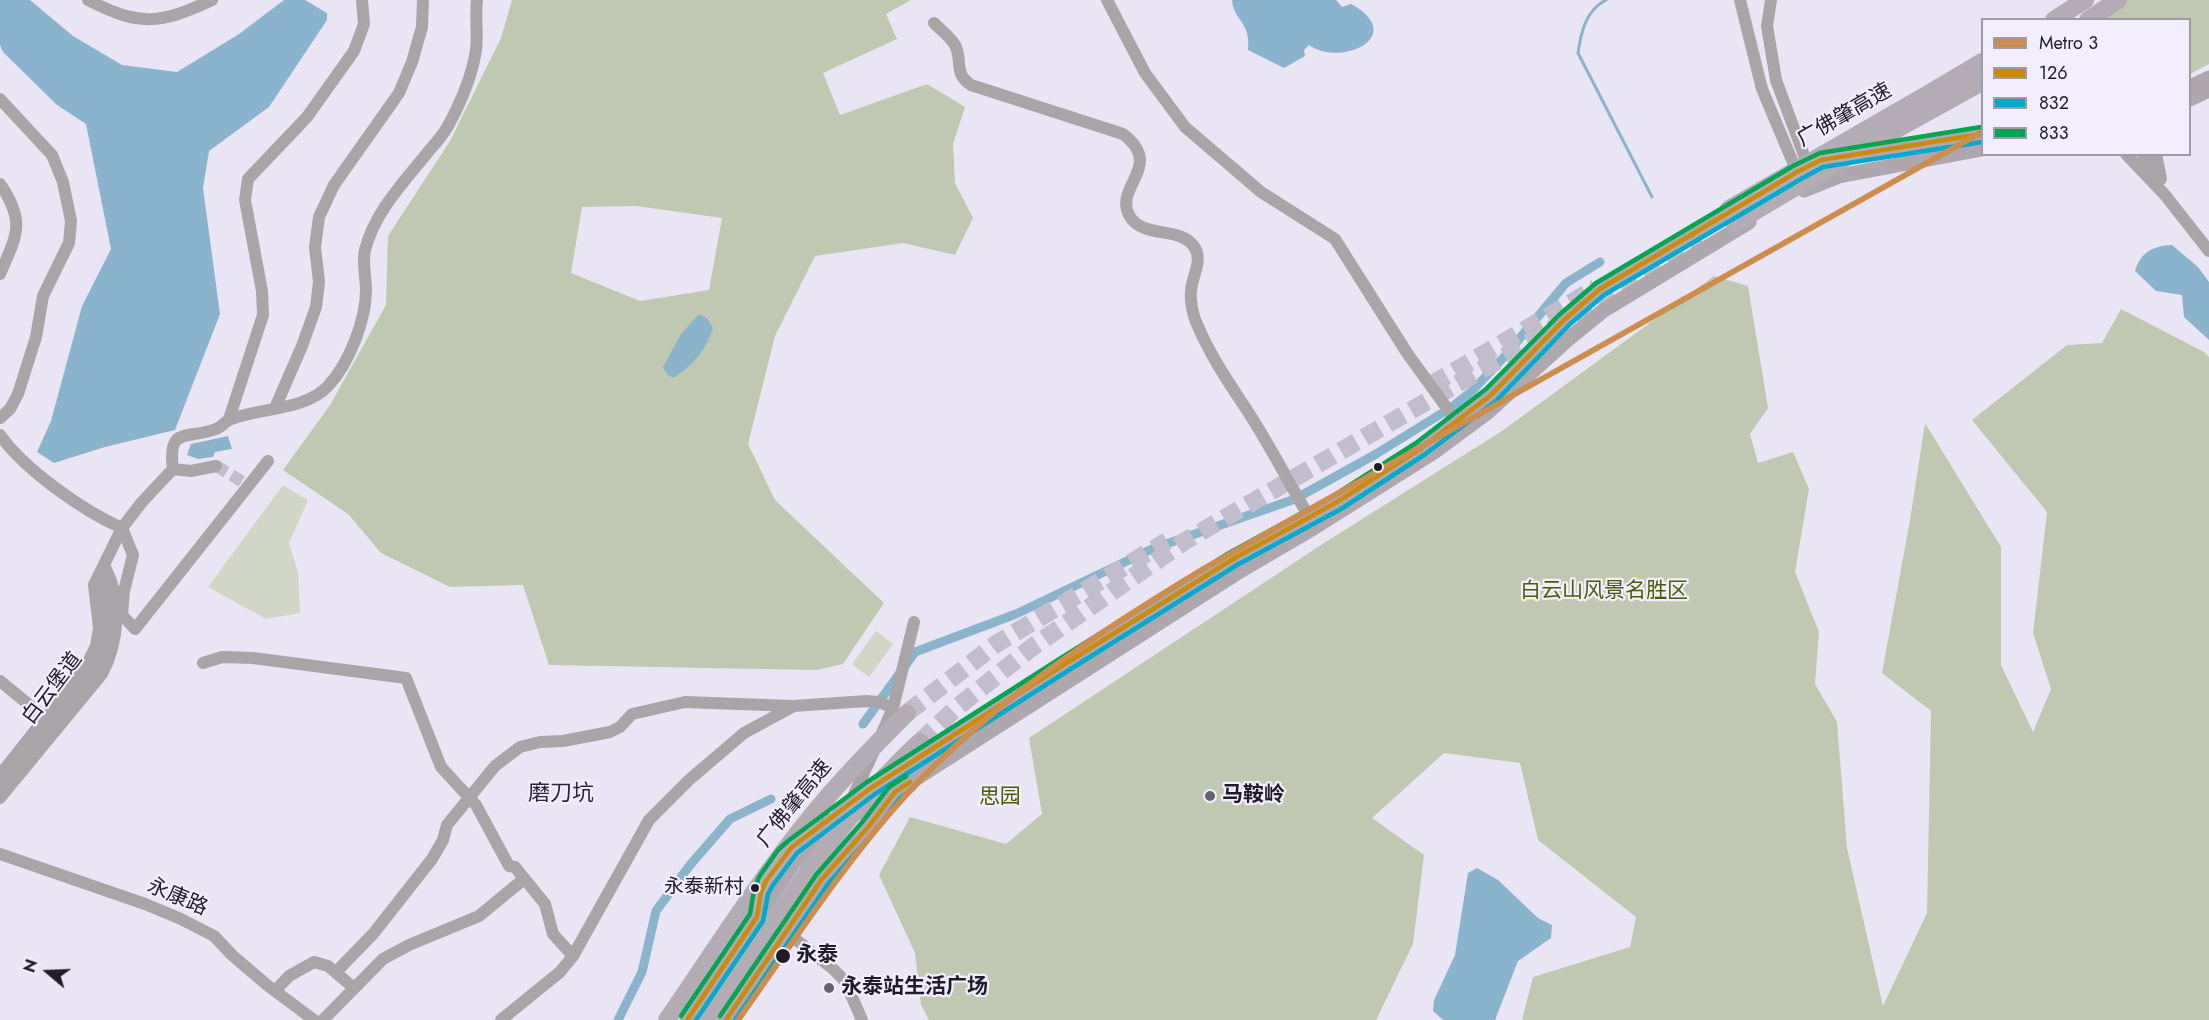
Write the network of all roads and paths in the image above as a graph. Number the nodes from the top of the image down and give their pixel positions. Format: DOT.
graph roads {
  1 [pos="88,0"];
  2 [pos="212,0"];
  3 [pos="362,0"];
  4 [pos="423,0"];
  5 [pos="477,0"];
  6 [pos="1107,0"];
  7 [pos="1740,0"];
  8 [pos="1772,0"];
  9 [pos="2085,0"];
  10 [pos="2096,0"];
  11 [pos="2118,0"];
  12 [pos="2057,18"];
  13 [pos="2091,18"];
  14 [pos="2099,18"];
  15 [pos="934,23"];
  16 [pos="1981,63"];
  17 [pos="2209,78"];
  18 [pos="1981,83"];
  19 [pos="2191,87"];
  20 [pos="2209,90"];
  21 [pos="0,99"];
  22 [pos="2191,99"];
  23 [pos="1981,134"];
  24 [pos="1981,149"];
  25 [pos="2128,156"];
  26 [pos="2144,156"];
  27 [pos="2156,156"];
  28 [pos="1802,169"];
  29 [pos="0,184"];
  30 [pos="2165,195"];
  31 [pos="2209,250"];
  32 [pos="0,274"];
  33 [pos="275,408"];
  34 [pos="0,418"];
  35 [pos="229,419"];
  36 [pos="1457,422"];
  37 [pos="0,435"];
  38 [pos="268,461"];
  39 [pos="216,466"];
  40 [pos="173,469"];
  41 [pos="1309,517"];
  42 [pos="122,528"];
  43 [pos="105,567"];
  44 [pos="914,622"];
  45 [pos="203,663"];
  46 [pos="0,681"];
  47 [pos="793,706"];
  48 [pos="900,711"];
  49 [pos="46,718"];
  50 [pos="58,728"];
  51 [pos="920,742"];
  52 [pos="0,775"];
  53 [pos="890,776"];
  54 [pos="0,787"];
  55 [pos="895,792"];
  56 [pos="0,798"];
  57 [pos="471,798"];
  58 [pos="850,803"];
  59 [pos="870,825"];
  60 [pos="0,854"];
  61 [pos="524,879"];
  62 [pos="784,931"];
  63 [pos="573,956"];
  64 [pos="336,972"];
  65 [pos="354,988"];
  66 [pos="275,991"];
  67 [pos="728,1017"];
  68 [pos="314,1020"];
  69 [pos="323,1020"];
  70 [pos="501,1020"];
  71 [pos="667,1020"];
  72 [pos="687,1020"];
  73 [pos="708,1020"];
  74 [pos="862,1020"];
  1 -- 2 [label="street"];
  3 -- 35 [label="street"];
  4 -- 33 [label="street"];
  5 -- 33 [label="street"];
  6 -- 36 [label="street"];
  7 -- 28 [label="street"];
  8 -- 28 [label="street"];
  9 -- 12 [label="highway"];
  10 -- 14 [label="street"];
  11 -- 13 [label="highway, bridge"];
  15 -- 41 [label="street"];
  16 -- 18 [label="highway, 广佛肇高速, bridge"];
  17 -- 19 [label="main road"];
  20 -- 22 [label="main road"];
  21 -- 34 [label="street"];
  23 -- 28 [label="main road"];
  24 -- 55 [label="main road"];
  25 -- 30 [label="street"];
  26 -- 30 [label="street"];
  27 -- 30 [label="street"];
  28 -- 36 [label="main road"];
  29 -- 32 [label="street"];
  30 -- 31 [label="street"];
  33 -- 35 [label="street"];
  35 -- 40 [label="street"];
  36 -- 41 [label="main road"];
  37 -- 42 [label="street"];
  38 -- 42 [label="street"];
  39 -- 40 [label="street"];
  40 -- 42 [label="street"];
  41 -- 53 [label="main road"];
  42 -- 43 [label="street"];
  43 -- 49 [label="street"];
  43 -- 50 [label="street"];
  43 -- 54 [label="street, 白云堡道, bridge"];
  44 -- 48 [label="street"];
  45 -- 57 [label="street"];
  46 -- 49 [label="street"];
  47 -- 48 [label="street"];
  47 -- 57 [label="street"];
  47 -- 63 [label="street"];
  48 -- 58 [label="street"];
  48 -- 71 [label="highway, 广佛肇高速, bridge"];
  49 -- 50 [label="street"];
  49 -- 52 [label="street"];
  50 -- 56 [label="street"];
  51 -- 73 [label="highway, bridge"];
  53 -- 55 [label="street"];
  53 -- 58 [label="main road"];
  55 -- 59 [label="main road"];
  55 -- 67 [label="street"];
  57 -- 61 [label="street"];
  57 -- 64 [label="street"];
  58 -- 59 [label="main road"];
  58 -- 72 [label="main road"];
  59 -- 62 [label="main road"];
  60 -- 66 [label="street, 永康路"];
  61 -- 63 [label="street"];
  61 -- 65 [label="street"];
  62 -- 67 [label="main road"];
  62 -- 74 [label="street"];
  63 -- 70 [label="street"];
  64 -- 65 [label="street"];
  64 -- 66 [label="street"];
  65 -- 69 [label="street"];
  66 -- 68 [label="street, 永康路"];
}
